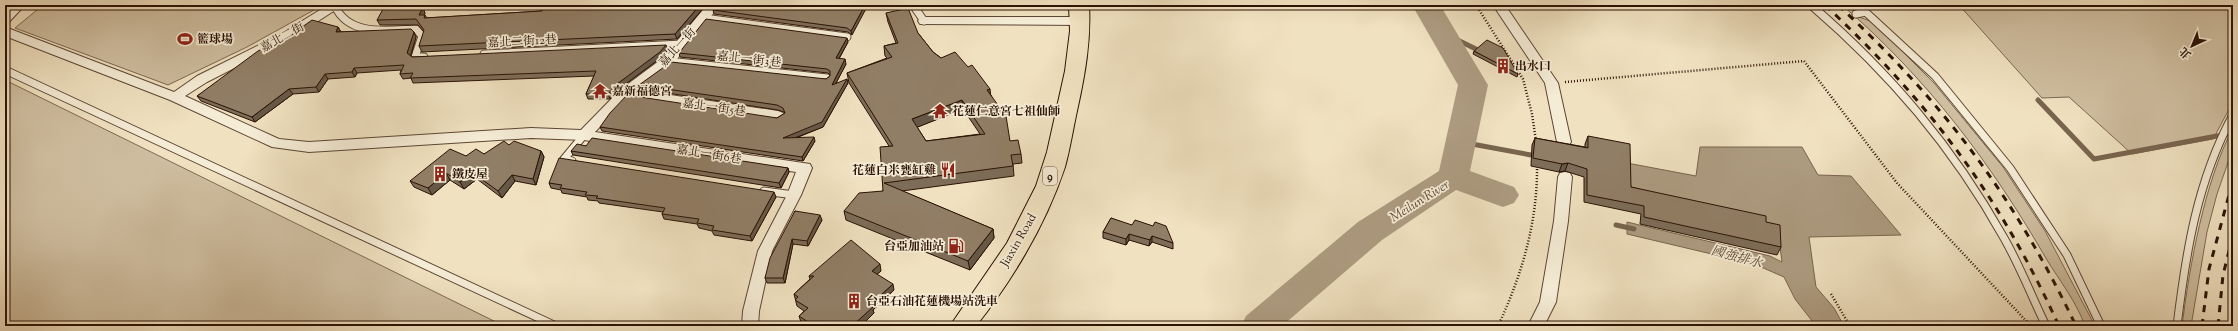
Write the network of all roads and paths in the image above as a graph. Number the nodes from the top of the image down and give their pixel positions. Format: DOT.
graph roads {
  1 [pos="19,5"];
  2 [pos="714,5"];
  3 [pos="844,5"];
  4 [pos="913,5"];
  5 [pos="1476,5"];
  6 [pos="1499,5"];
  7 [pos="1812,5"];
  8 [pos="1858,5"];
  9 [pos="336,6"];
  10 [pos="859,7"];
  11 [pos="1866,12"];
  12 [pos="1080,13"];
  13 [pos="1856,14"];
  14 [pos="704,18"];
  15 [pos="1836,18"];
  16 [pos="5,19"];
  17 [pos="1828,19"];
  18 [pos="924,21"];
  19 [pos="5,31"];
  20 [pos="847,37"];
  21 [pos="682,44"];
  22 [pos="478,54"];
  23 [pos="431,56"];
  24 [pos="668,61"];
  25 [pos="5,70"];
  26 [pos="828,78"];
  27 [pos="1551,83"];
  28 [pos="625,93"];
  29 [pos="175,97"];
  30 [pos="2233,115"];
  31 [pos="778,116"];
  32 [pos="584,135"];
  33 [pos="1564,142"];
  34 [pos="1536,146"];
  35 [pos="1537,160"];
  36 [pos="579,162"];
  37 [pos="1565,177"];
  38 [pos="756,189"];
  39 [pos="794,195"];
  40 [pos="1831,294"];
  41 [pos="556,326"];
  42 [pos="750,326"];
  43 [pos="962,326"];
  44 [pos="1498,326"];
  45 [pos="1536,326"];
  46 [pos="1850,326"];
  47 [pos="2031,326"];
  48 [pos="2046,326"];
  49 [pos="2101,326"];
  50 [pos="2177,326"];
  1 -- 16 [label="street"];
  2 -- 14 [label="street, 嘉北一街"];
  3 -- 10 [label="lane"];
  4 -- 18 [label="lane"];
  5 -- 34 [label="path"];
  6 -- 27 [label="street"];
  7 -- 17 [label="lane"];
  8 -- 11 [label="lane"];
  9 -- 23 [label="lane"];
  9 -- 29 [label="street, 嘉北二街"];
  11 -- 13 [label="lane"];
  11 -- 49 [label="lane"];
  12 -- 18 [label="street"];
  12 -- 43 [label="main road, Jiaxin Road / 9"];
  14 -- 20 [label="lane"];
  14 -- 21 [label="street, 嘉北一街"];
  15 -- 17 [label="lane"];
  17 -- 48 [label="lane"];
  19 -- 29 [label="street"];
  21 -- 22 [label="lane, 嘉北二街12巷"];
  21 -- 24 [label="street, 嘉北一街"];
  24 -- 26 [label="lane, 嘉北一街3巷"];
  24 -- 28 [label="street, 嘉北一街"];
  25 -- 41 [label="lane"];
  27 -- 33 [label="street"];
  27 -- 47 [label="path"];
  28 -- 31 [label="street, 嘉北一街5巷"];
  28 -- 32 [label="street, 嘉北一街"];
  29 -- 32 [label="street"];
  30 -- 50 [label="lane"];
  32 -- 36 [label="lane"];
  32 -- 39 [label="street, 嘉北一街6巷"];
  35 -- 44 [label="path"];
  37 -- 45 [label="street"];
  38 -- 39 [label="lane"];
  39 -- 42 [label="street"];
  40 -- 46 [label="path"];
}
